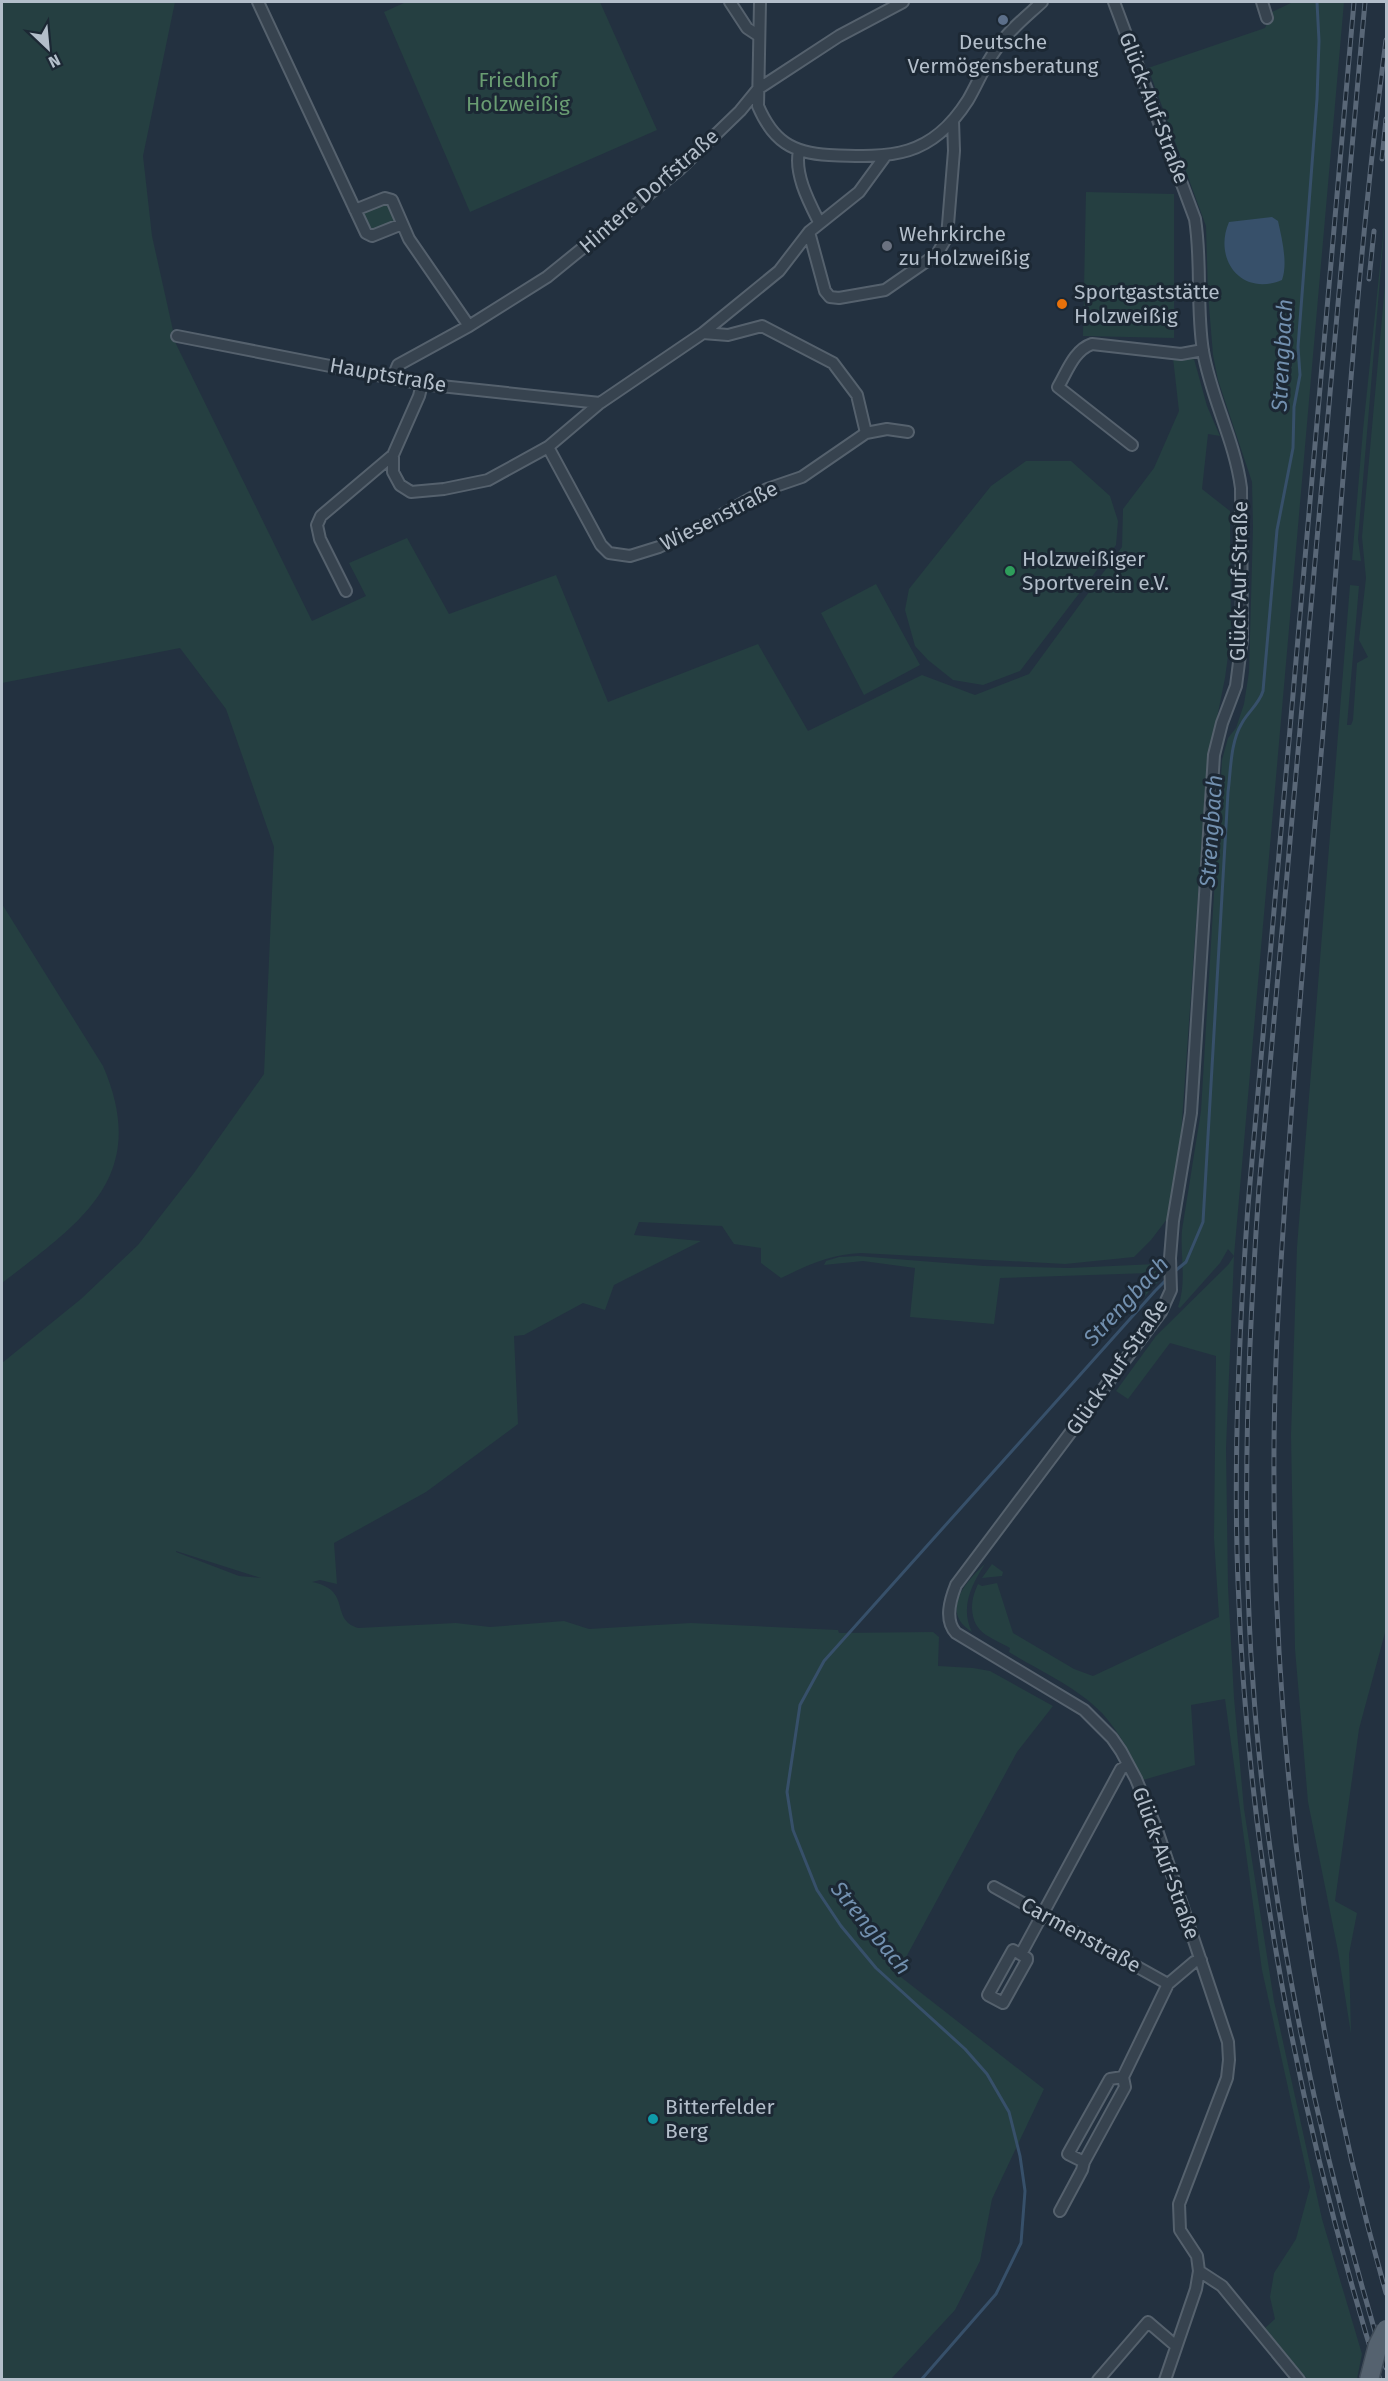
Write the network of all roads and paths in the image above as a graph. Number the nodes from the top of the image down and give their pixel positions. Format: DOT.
graph roads {
  1 [pos="258,2"];
  2 [pos="730,2"];
  3 [pos="760,2"];
  4 [pos="903,2"];
  5 [pos="1042,2"];
  6 [pos="1114,2"];
  7 [pos="1262,2"];
  8 [pos="760,16"];
  9 [pos="1267,18"];
  10 [pos="742,20"];
  11 [pos="759,36"];
  12 [pos="758,89"];
  13 [pos="952,120"];
  14 [pos="799,151"];
  15 [pos="886,155"];
  16 [pos="355,210"];
  17 [pos="819,222"];
  18 [pos="402,224"];
  19 [pos="809,232"];
  20 [pos="469,326"];
  21 [pos="703,333"];
  22 [pos="177,336"];
  23 [pos="1203,350"];
  24 [pos="393,377"];
  25 [pos="422,384"];
  26 [pos="600,403"];
  27 [pos="908,432"];
  28 [pos="866,433"];
  29 [pos="1132,445"];
  30 [pos="548,447"];
  31 [pos="393,455"];
  32 [pos="346,591"];
  33 [pos="1128,1765"];
  34 [pos="994,1887"];
  35 [pos="1043,1914"];
  36 [pos="1020,1954"];
  37 [pos="1201,1960"];
  38 [pos="1168,1984"];
  39 [pos="1123,2077"];
  40 [pos="1084,2162"];
  41 [pos="1060,2211"];
  42 [pos="1199,2271"];
  43 [pos="1386,2329"];
  44 [pos="1176,2346"];
  45 [pos="1098,2379"];
  46 [pos="1165,2379"];
  47 [pos="1299,2379"];
  48 [pos="1369,2379"];
  1 -- 16 [label="street"];
  2 -- 10 [label="street"];
  3 -- 8 [label="street"];
  4 -- 12 [label="street, Hintere Dorfstraße"];
  5 -- 13 [label="street"];
  6 -- 23 [label="street, Glück-Auf-Straße"];
  7 -- 9 [label="street"];
  8 -- 10 [label="street"];
  8 -- 11 [label="street"];
  10 -- 11 [label="street"];
  11 -- 12 [label="street"];
  12 -- 14 [label="street"];
  12 -- 20 [label="street, Hintere Dorfstraße"];
  13 -- 15 [label="street"];
  13 -- 19 [label="street"];
  14 -- 15 [label="street"];
  14 -- 17 [label="street"];
  15 -- 17 [label="street"];
  16 -- 18 [label="street"];
  16 -- 18 [label="street"];
  17 -- 19 [label="street"];
  18 -- 20 [label="street"];
  19 -- 21 [label="street"];
  20 -- 24 [label="street, Hintere Dorfstraße"];
  21 -- 26 [label="street"];
  21 -- 28 [label="street"];
  22 -- 24 [label="street, Hauptstraße"];
  23 -- 29 [label="street"];
  23 -- 33 [label="street, Glück-Auf-Straße"];
  24 -- 25 [label="street, Hauptstraße"];
  25 -- 26 [label="street, Hauptstraße"];
  25 -- 31 [label="street"];
  26 -- 30 [label="street"];
  27 -- 28 [label="street, Wiesenstraße"];
  28 -- 30 [label="street, Wiesenstraße"];
  30 -- 31 [label="street"];
  31 -- 32 [label="street"];
  33 -- 35 [label="street"];
  33 -- 37 [label="street, Glück-Auf-Straße"];
  34 -- 35 [label="street, Carmenstraße"];
  35 -- 36 [label="street"];
  35 -- 38 [label="street, Carmenstraße"];
  36 -- 36 [label="street"];
  37 -- 38 [label="street"];
  37 -- 42 [label="street, Glück-Auf-Straße"];
  38 -- 39 [label="street"];
  39 -- 40 [label="street"];
  39 -- 40 [label="street"];
  40 -- 41 [label="street"];
  42 -- 44 [label="street"];
  42 -- 47 [label="street"];
  43 -- 48 [label="main road, bridge"];
  44 -- 45 [label="street"];
  44 -- 46 [label="street"];
}
